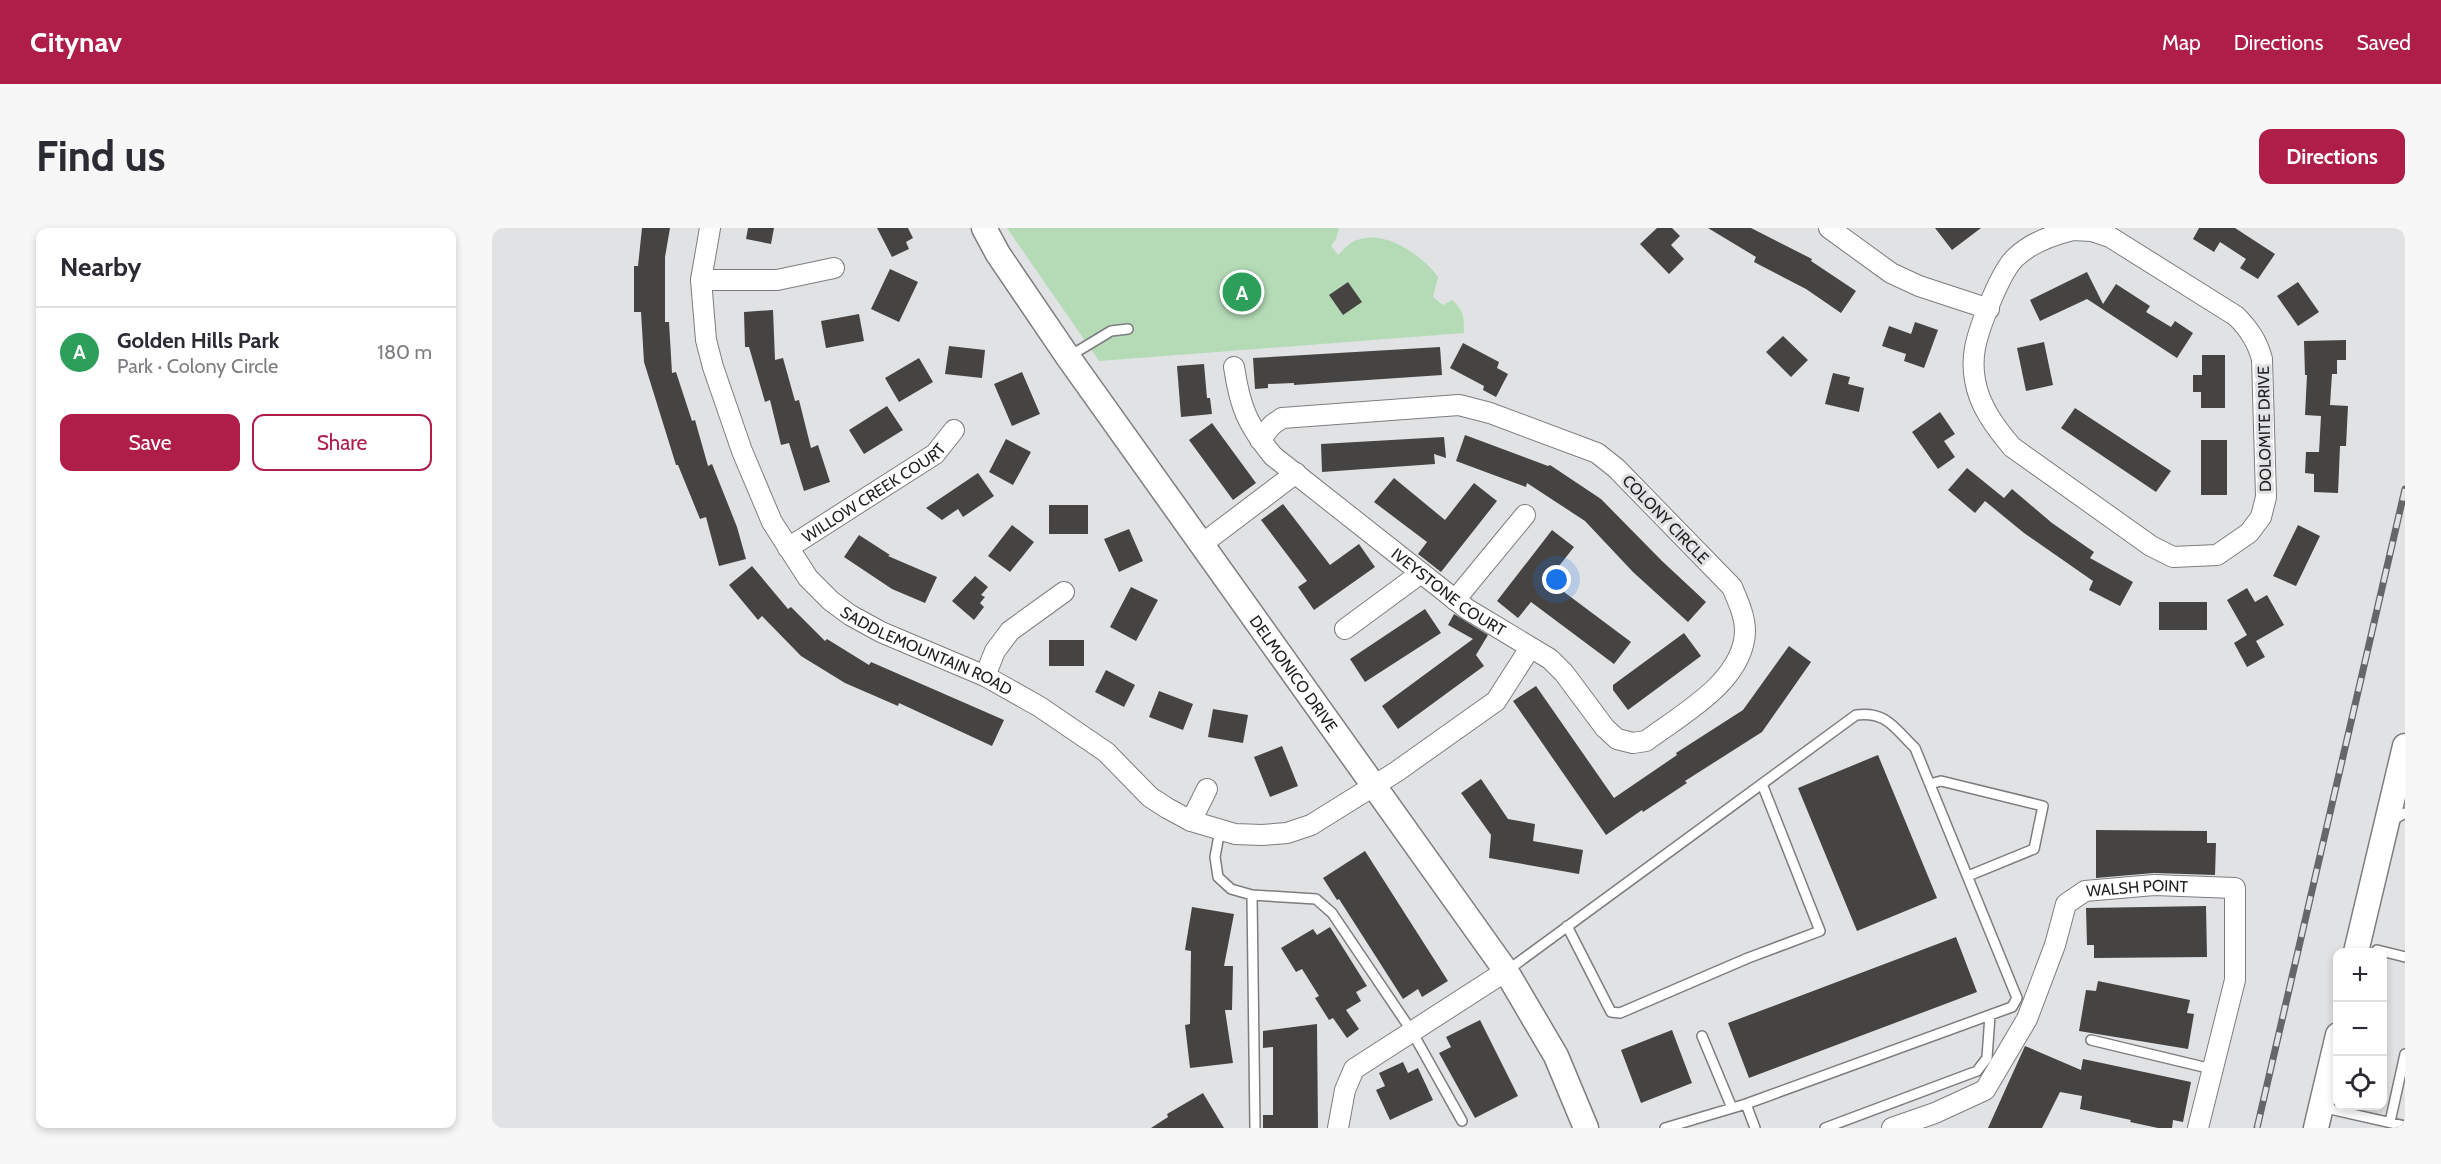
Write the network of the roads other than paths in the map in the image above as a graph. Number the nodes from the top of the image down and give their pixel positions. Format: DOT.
graph roads {
  1 [pos="710,228"];
  2 [pos="984,228"];
  3 [pos="1829,228"];
  4 [pos="834,268"];
  5 [pos="702,280"];
  6 [pos="1989,309"];
  7 [pos="1128,329"];
  8 [pos="1068,357"];
  9 [pos="1234,368"];
  10 [pos="954,430"];
  11 [pos="1260,440"];
  12 [pos="1296,473"];
  13 [pos="1525,515"];
  14 [pos="1202,544"];
  15 [pos="788,548"];
  16 [pos="1421,573"];
  17 [pos="1064,592"];
  18 [pos="1455,600"];
  19 [pos="1345,629"];
  20 [pos="1530,648"];
  21 [pos="985,676"];
  22 [pos="2405,746"];
  23 [pos="1762,784"];
  24 [pos="1930,784"];
  25 [pos="1373,786"];
  26 [pos="1207,789"];
  27 [pos="2396,819"];
  28 [pos="1191,821"];
  29 [pos="1220,830"];
  30 [pos="1968,876"];
  31 [pos="1252,896"];
  32 [pos="1568,926"];
  33 [pos="2367,948"];
  34 [pos="2387,954"];
  35 [pos="2405,957"];
  36 [pos="1506,971"];
  37 [pos="1990,1015"];
  38 [pos="1411,1030"];
  39 [pos="1702,1036"];
  40 [pos="2091,1040"];
  41 [pos="2333,1053"];
  42 [pos="2405,1054"];
  43 [pos="2212,1069"];
  44 [pos="2403,1070"];
  45 [pos="1746,1104"];
  46 [pos="1732,1108"];
  47 [pos="2319,1118"];
  48 [pos="1462,1121"];
  49 [pos="2390,1122"];
  50 [pos="2405,1126"];
  51 [pos="1255,1128"];
  52 [pos="1338,1128"];
  53 [pos="1586,1128"];
  54 [pos="1665,1128"];
  55 [pos="1755,1128"];
  56 [pos="1825,1128"];
  57 [pos="1892,1128"];
  58 [pos="2198,1128"];
  1 -- 5 [label="street, SADDLEMOUNTAIN ROAD"];
  2 -- 8 [label="street, DELMONICO DRIVE"];
  3 -- 6 [label="street"];
  4 -- 5 [label="street"];
  5 -- 15 [label="street, SADDLEMOUNTAIN ROAD"];
  6 -- 6 [label="street, DOLOMITE DRIVE"];
  7 -- 8 [label="lane"];
  8 -- 14 [label="street, DELMONICO DRIVE"];
  9 -- 11 [label="street, IVEYSTONE COURT"];
  10 -- 15 [label="street, WILLOW CREEK COURT"];
  11 -- 12 [label="street, IVEYSTONE COURT"];
  11 -- 20 [label="street, COLONY CIRCLE"];
  12 -- 14 [label="street"];
  12 -- 16 [label="street, IVEYSTONE COURT"];
  13 -- 18 [label="street"];
  14 -- 25 [label="street, DELMONICO DRIVE"];
  15 -- 21 [label="street, SADDLEMOUNTAIN ROAD"];
  16 -- 18 [label="street, IVEYSTONE COURT"];
  16 -- 19 [label="street"];
  17 -- 21 [label="street"];
  18 -- 20 [label="street, IVEYSTONE COURT"];
  20 -- 25 [label="street"];
  21 -- 28 [label="street, SADDLEMOUNTAIN ROAD"];
  22 -- 27 [label="street"];
  23 -- 24 [label="lane"];
  23 -- 32 [label="lane"];
  23 -- 32 [label="lane"];
  24 -- 30 [label="lane"];
  24 -- 30 [label="lane"];
  25 -- 29 [label="street, SADDLEMOUNTAIN ROAD"];
  25 -- 36 [label="street, DELMONICO DRIVE"];
  26 -- 28 [label="street"];
  27 -- 33 [label="street"];
  28 -- 29 [label="street, SADDLEMOUNTAIN ROAD"];
  29 -- 31 [label="lane"];
  30 -- 37 [label="lane"];
  31 -- 38 [label="lane"];
  31 -- 51 [label="lane"];
  32 -- 36 [label="lane"];
  34 -- 35 [label="lane"];
  36 -- 38 [label="street"];
  36 -- 53 [label="street, DELMONICO DRIVE"];
  37 -- 45 [label="lane"];
  37 -- 56 [label="lane"];
  38 -- 48 [label="lane"];
  38 -- 52 [label="street"];
  39 -- 46 [label="lane"];
  40 -- 43 [label="lane"];
  41 -- 47 [label="street"];
  42 -- 44 [label="lane"];
  43 -- 57 [label="street, WALSH POINT"];
  43 -- 58 [label="street, WALSH POINT"];
  44 -- 49 [label="lane"];
  45 -- 46 [label="lane"];
  45 -- 55 [label="lane"];
  46 -- 54 [label="lane"];
  47 -- 49 [label="lane"];
  49 -- 50 [label="lane"];
}
